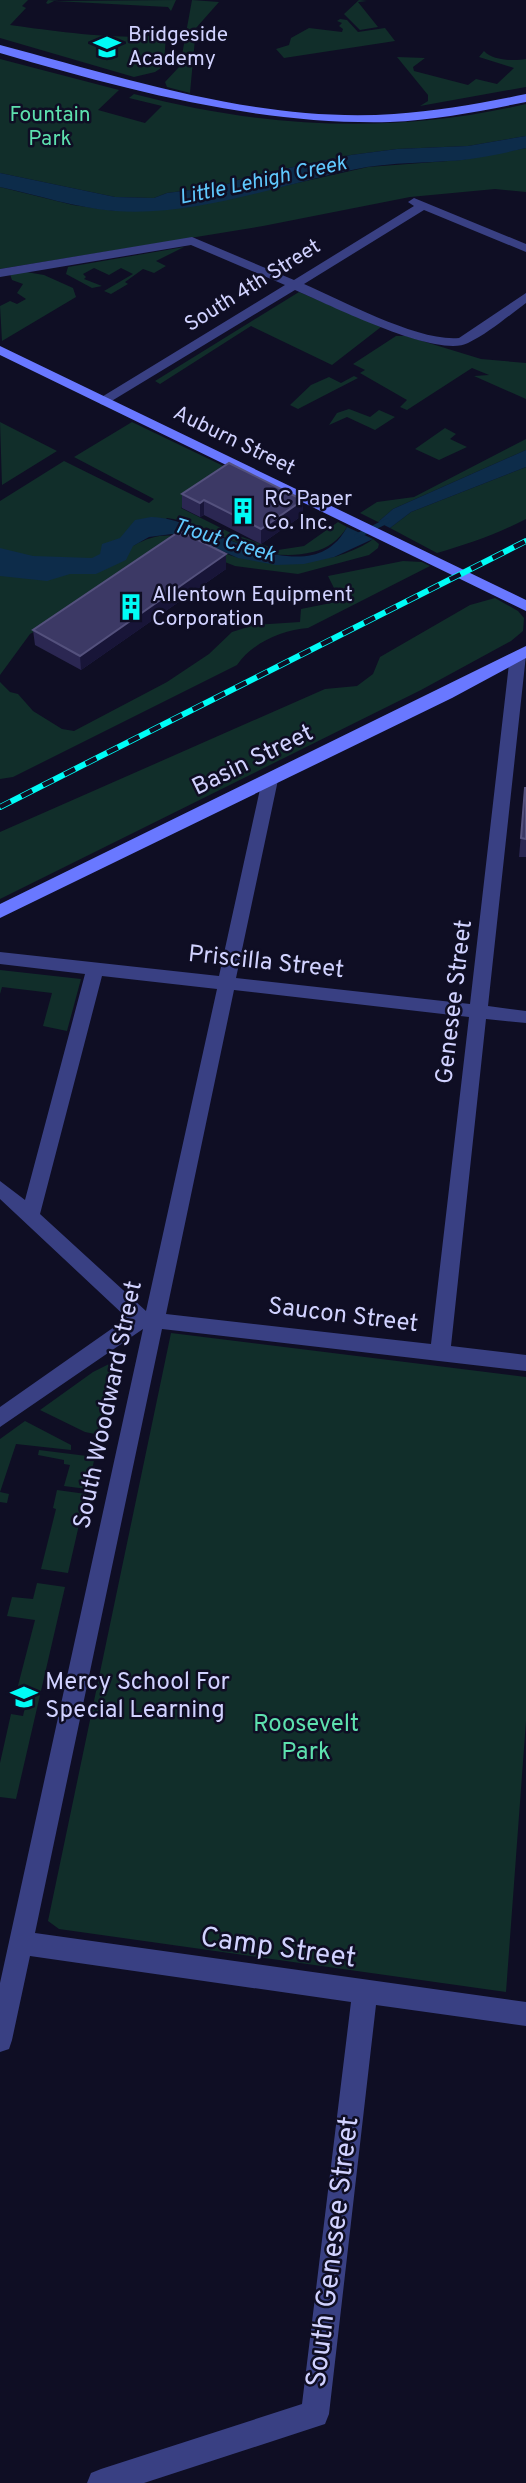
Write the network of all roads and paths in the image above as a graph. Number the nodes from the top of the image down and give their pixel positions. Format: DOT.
graph roads {
  1 [pos="0,50"];
  2 [pos="526,98"];
  3 [pos="526,248"];
  4 [pos="0,273"];
  5 [pos="293,286"];
  6 [pos="526,297"];
  7 [pos="0,350"];
  8 [pos="106,401"];
  9 [pos="526,606"];
  10 [pos="522,653"];
  11 [pos="270,780"];
  12 [pos="0,912"];
  13 [pos="0,958"];
  14 [pos="95,970"];
  15 [pos="226,984"];
  16 [pos="479,1010"];
  17 [pos="526,1017"];
  18 [pos="0,1188"];
  19 [pos="30,1216"];
  20 [pos="147,1320"];
  21 [pos="440,1353"];
  22 [pos="526,1363"];
  23 [pos="0,1418"];
  24 [pos="21,1943"];
  25 [pos="365,1991"];
  26 [pos="526,2014"];
  27 [pos="0,2040"];
  28 [pos="106,2481"];
  1 -- 2 [label="main road"];
  3 -- 5 [label="street, South 4th Street"];
  4 -- 5 [label="street"];
  5 -- 6 [label="street"];
  5 -- 8 [label="street, South 4th Street"];
  7 -- 8 [label="main road, Auburn Street"];
  8 -- 9 [label="main road, Auburn Street"];
  10 -- 11 [label="main road, Basin Street"];
  10 -- 16 [label="street, Genesee Street"];
  11 -- 12 [label="main road, Basin Street"];
  11 -- 15 [label="street, South Woodward Street"];
  13 -- 14 [label="street, Priscilla Street"];
  14 -- 15 [label="street, Priscilla Street"];
  14 -- 19 [label="street"];
  15 -- 16 [label="street, Priscilla Street"];
  15 -- 20 [label="street, South Woodward Street"];
  16 -- 17 [label="street, Priscilla Street"];
  16 -- 21 [label="street, Genesee Street"];
  18 -- 19 [label="street"];
  19 -- 20 [label="street"];
  20 -- 21 [label="street, Saucon Street"];
  20 -- 23 [label="street"];
  20 -- 24 [label="street, South Woodward Street"];
  21 -- 22 [label="street, Saucon Street"];
  24 -- 25 [label="street, Camp Street"];
  24 -- 27 [label="street, South Woodward Street"];
  25 -- 26 [label="street, Camp Street"];
  25 -- 28 [label="street, South Genesee Street"];
}
